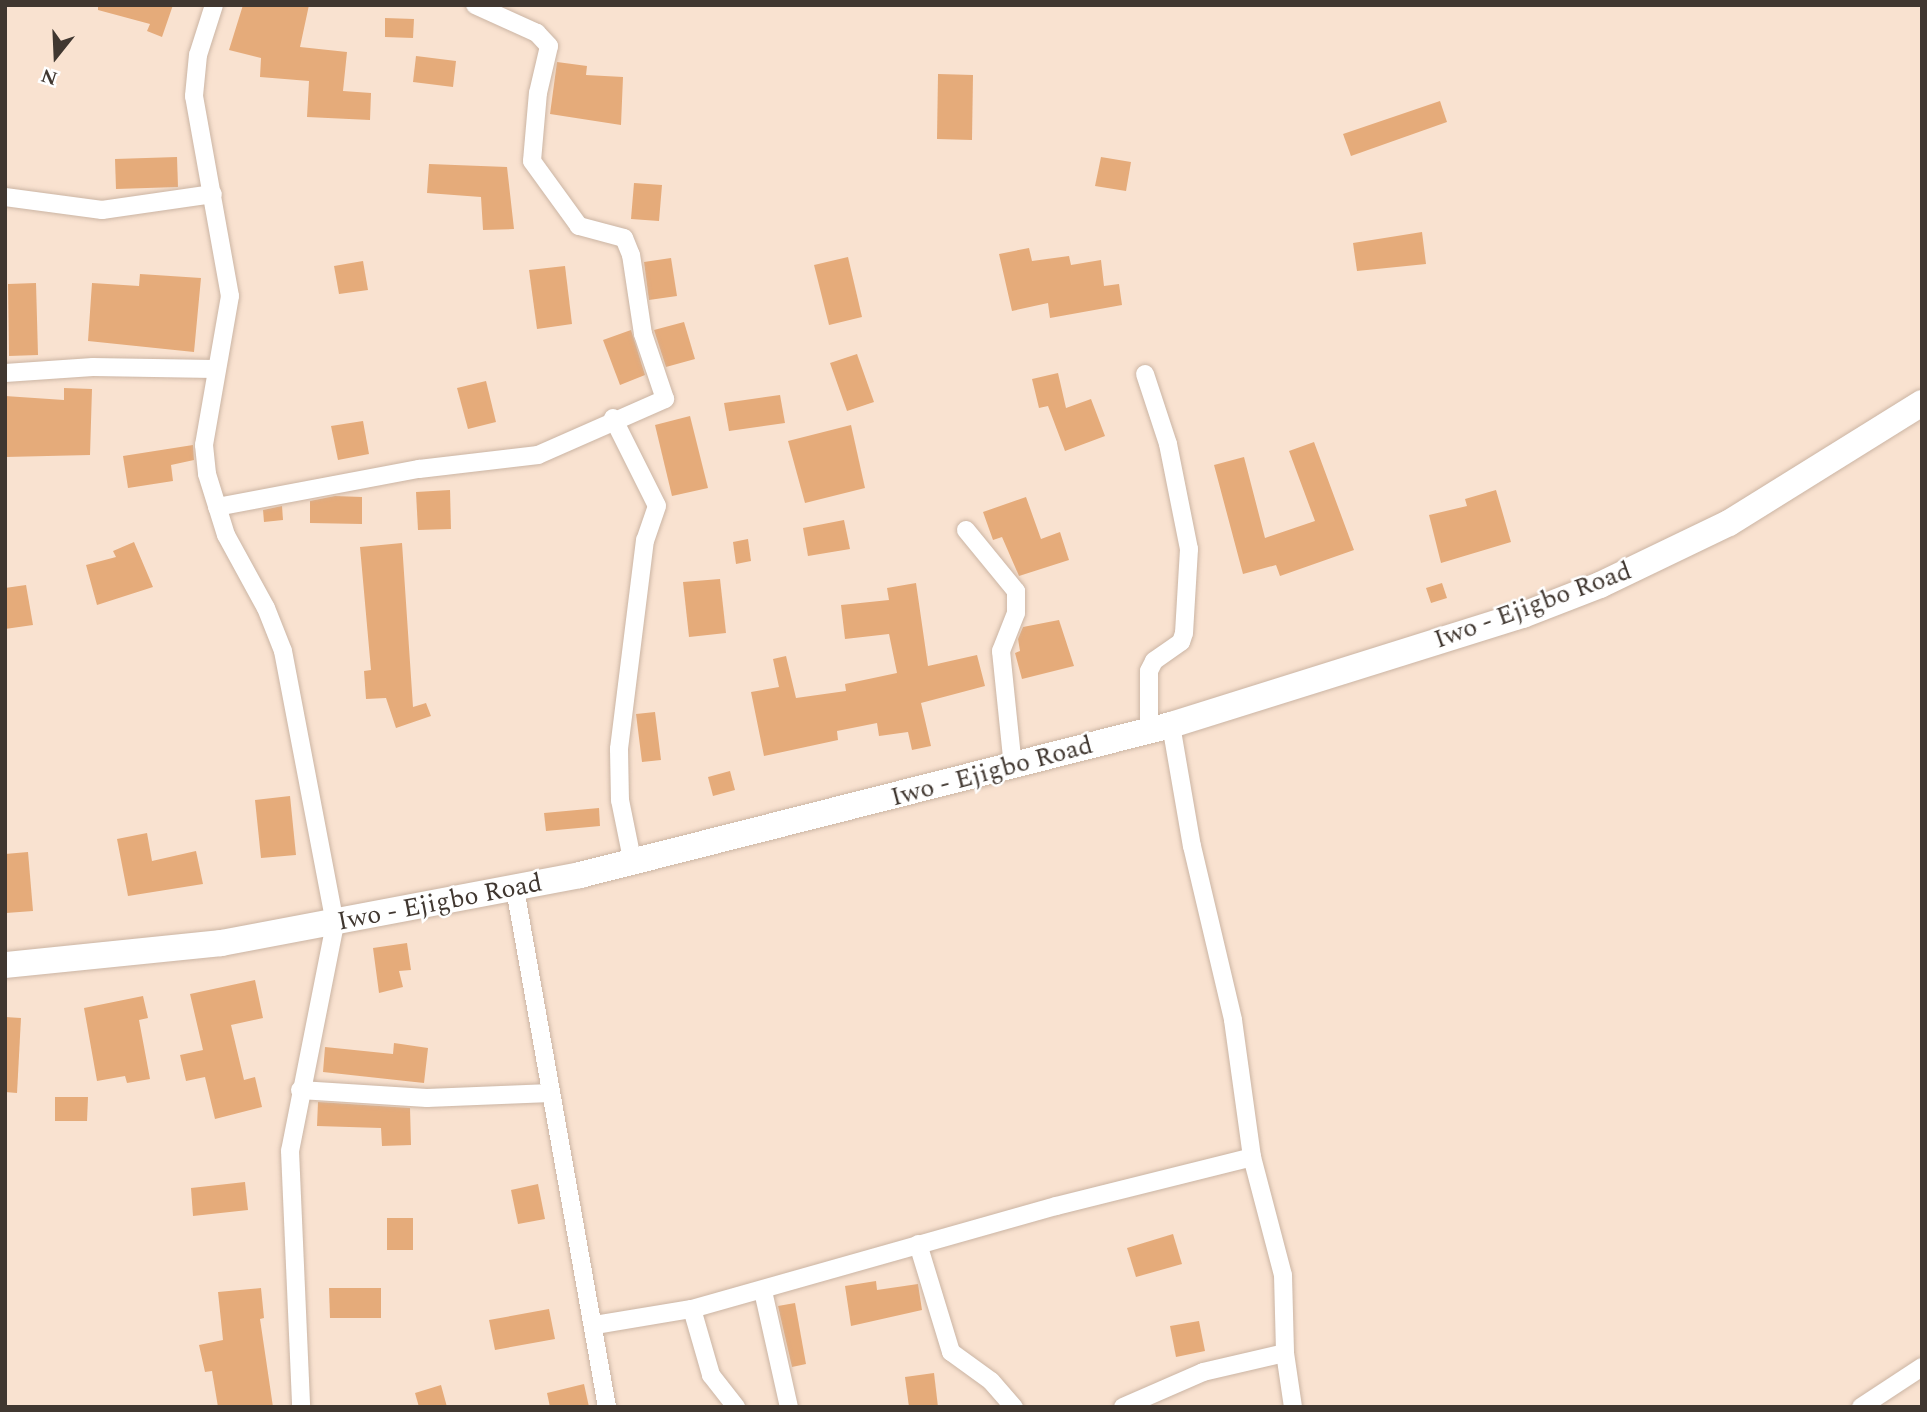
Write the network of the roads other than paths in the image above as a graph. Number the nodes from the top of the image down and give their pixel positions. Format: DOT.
graph roads {
  1 [pos="214,5"];
  2 [pos="475,5"];
  3 [pos="213,194"];
  4 [pos="5,197"];
  5 [pos="214,369"];
  6 [pos="5,373"];
  7 [pos="1144,374"];
  8 [pos="1922,403"];
  9 [pos="613,418"];
  10 [pos="217,507"];
  11 [pos="965,530"];
  12 [pos="1160,728"];
  13 [pos="1013,768"];
  14 [pos="633,864"];
  15 [pos="516,889"];
  16 [pos="335,924"];
  17 [pos="5,965"];
  18 [pos="300,1090"];
  19 [pos="551,1093"];
  20 [pos="1252,1157"];
  21 [pos="918,1244"];
  22 [pos="763,1291"];
  23 [pos="692,1309"];
  24 [pos="595,1325"];
  25 [pos="1285,1353"];
  26 [pos="1922,1367"];
  27 [pos="301,1407"];
  28 [pos="607,1407"];
  29 [pos="736,1407"];
  30 [pos="789,1407"];
  31 [pos="1014,1407"];
  32 [pos="1123,1407"];
  33 [pos="1293,1407"];
  34 [pos="1861,1407"];
  1 -- 3 [label="street"];
  2 -- 9 [label="street"];
  3 -- 4 [label="street"];
  3 -- 5 [label="street"];
  5 -- 6 [label="street"];
  5 -- 10 [label="street"];
  7 -- 12 [label="street"];
  8 -- 12 [label="main road, Iwo - Ejigbo Road"];
  9 -- 10 [label="street"];
  9 -- 14 [label="street"];
  10 -- 16 [label="street"];
  11 -- 13 [label="street"];
  12 -- 13 [label="main road, Iwo - Ejigbo Road"];
  12 -- 20 [label="street"];
  13 -- 14 [label="main road, Iwo - Ejigbo Road"];
  14 -- 15 [label="main road, Iwo - Ejigbo Road"];
  15 -- 16 [label="main road, Iwo - Ejigbo Road"];
  15 -- 19 [label="street"];
  16 -- 17 [label="main road, Iwo - Ejigbo Road"];
  16 -- 18 [label="street"];
  18 -- 19 [label="street"];
  18 -- 27 [label="street"];
  19 -- 24 [label="street"];
  20 -- 21 [label="street"];
  20 -- 25 [label="street"];
  21 -- 22 [label="street"];
  21 -- 31 [label="street"];
  22 -- 23 [label="street"];
  22 -- 30 [label="street"];
  23 -- 24 [label="street"];
  23 -- 29 [label="street"];
  24 -- 28 [label="street"];
  25 -- 32 [label="street"];
  25 -- 33 [label="street"];
  26 -- 34 [label="street"];
}
